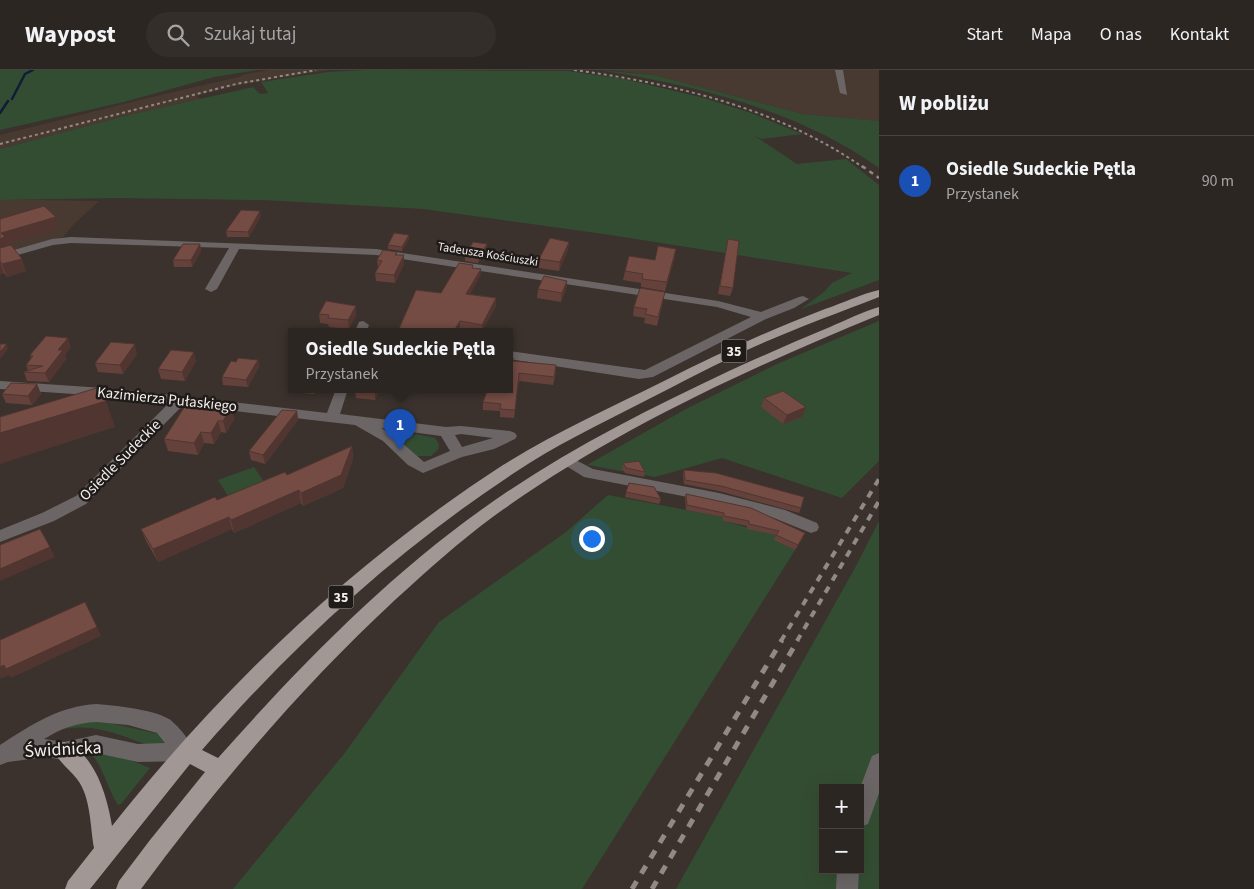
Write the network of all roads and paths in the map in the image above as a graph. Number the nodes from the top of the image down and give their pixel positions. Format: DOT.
graph roads {
  1 [pos="840,70"];
  2 [pos="844,93"];
  3 [pos="236,245"];
  4 [pos="0,257"];
  5 [pos="211,289"];
  6 [pos="879,293"];
  7 [pos="803,299"];
  8 [pos="879,312"];
  9 [pos="762,316"];
  10 [pos="513,356"];
  11 [pos="0,385"];
  12 [pos="341,393"];
  13 [pos="180,400"];
  14 [pos="333,416"];
  15 [pos="359,421"];
  16 [pos="446,432"];
  17 [pos="458,452"];
  18 [pos="568,461"];
  19 [pos="811,527"];
  20 [pos="0,536"];
  21 [pos="64,751"];
  22 [pos="186,752"];
  23 [pos="3,755"];
  24 [pos="879,763"];
  25 [pos="220,770"];
  26 [pos="864,806"];
  27 [pos="105,850"];
  28 [pos="848,874"];
  29 [pos="76,889"];
  30 [pos="127,889"];
  31 [pos="848,889"];
  1 -- 2 [label="street"];
  3 -- 4 [label="street, Tadeusza Kościuszki"];
  3 -- 5 [label="street"];
  3 -- 9 [label="street, Tadeusza Kościuszki"];
  6 -- 22 [label="main road, 35"];
  7 -- 9 [label="street"];
  8 -- 18 [label="main road, 35"];
  9 -- 10 [label="street"];
  11 -- 13 [label="street, Kazimierza Pułaskiego"];
  12 -- 14 [label="street"];
  13 -- 14 [label="street, Kazimierza Pułaskiego"];
  13 -- 20 [label="street, Osiedle Sudeckie"];
  14 -- 15 [label="street, Kazimierza Pułaskiego"];
  15 -- 16 [label="street, Kazimierza Pułaskiego"];
  15 -- 17 [label="street, Kazimierza Pułaskiego"];
  16 -- 17 [label="street"];
  16 -- 17 [label="street, Kazimierza Pułaskiego"];
  18 -- 19 [label="street"];
  18 -- 25 [label="main road, 35"];
  21 -- 22 [label="street, Świdnicka"];
  21 -- 23 [label="street, Świdnicka"];
  21 -- 27 [label="main road"];
  22 -- 23 [label="street, Świdnicka"];
  22 -- 25 [label="main road"];
  22 -- 27 [label="main road, 35"];
  24 -- 26 [label="street"];
  25 -- 30 [label="main road, 35"];
  27 -- 29 [label="main road, 35"];
  28 -- 31 [label="street"];
}
